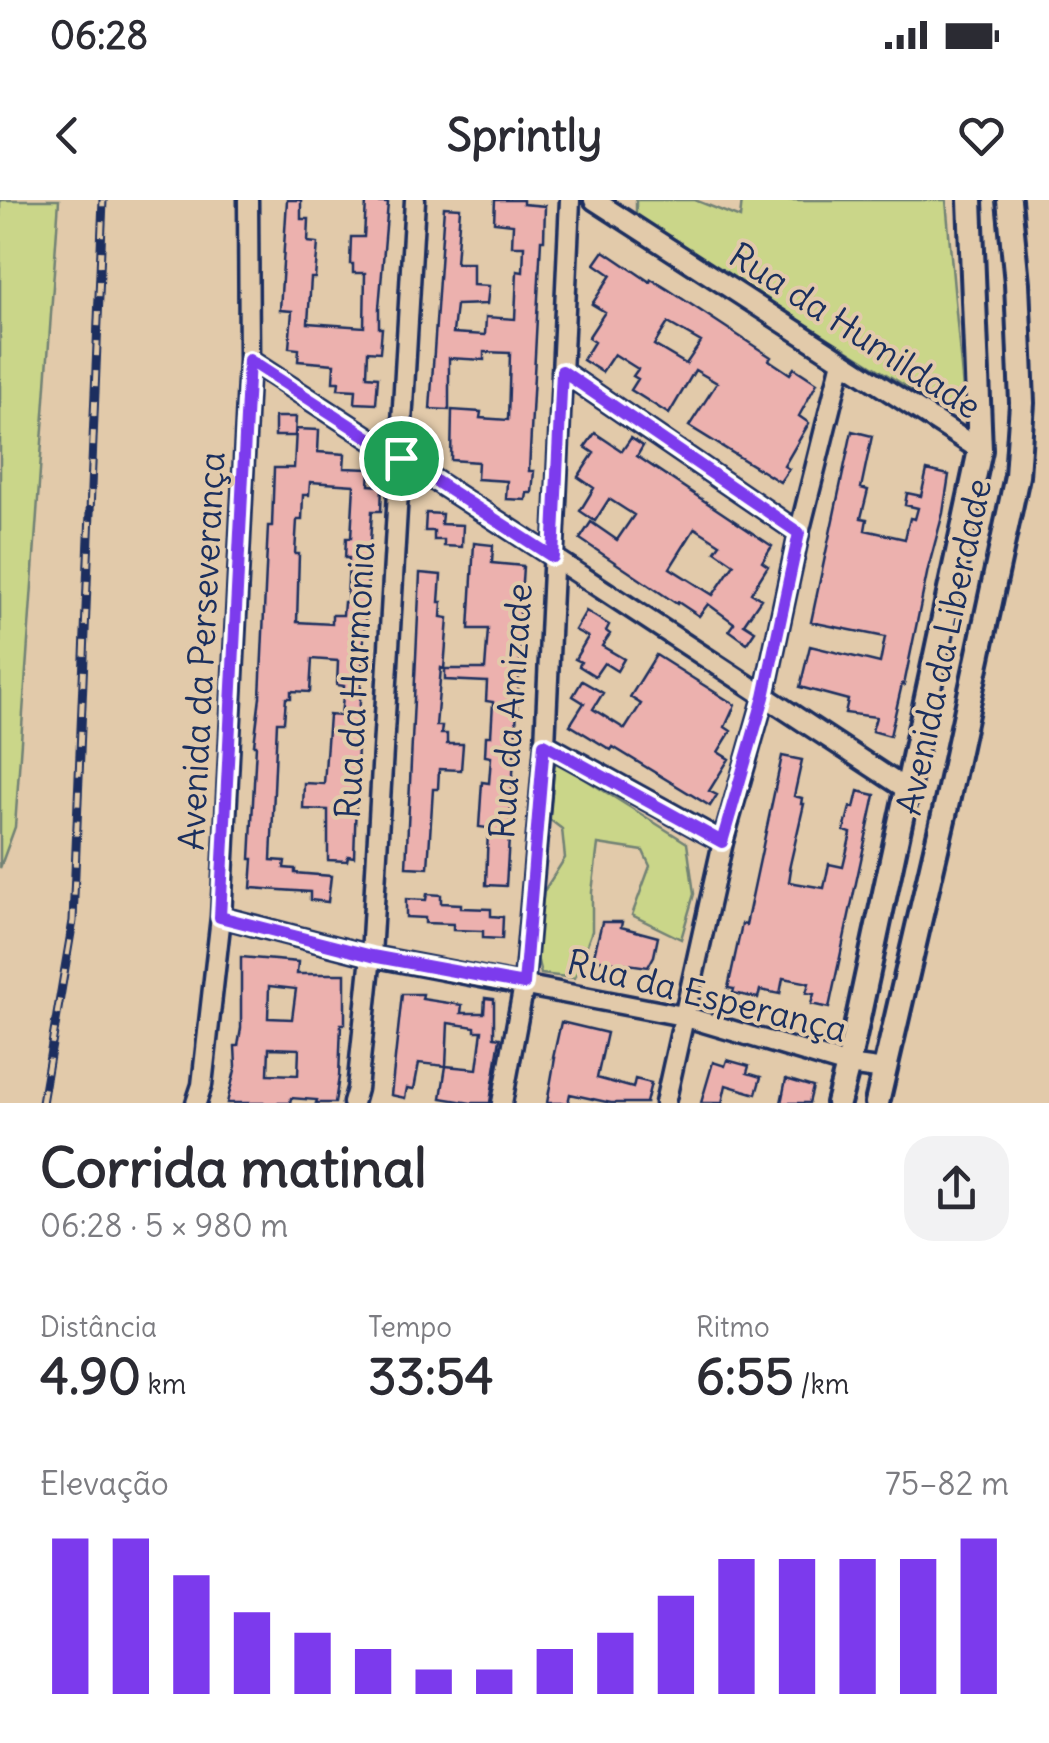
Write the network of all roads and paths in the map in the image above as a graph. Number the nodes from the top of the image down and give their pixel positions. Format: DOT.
graph roads {
  1 [pos="248,200"];
  2 [pos="415,200"];
  3 [pos="570,200"];
  4 [pos="594,200"];
  5 [pos="970,200"];
  6 [pos="1009,200"];
  7 [pos="249,360"];
  8 [pos="842,362"];
  9 [pos="562,371"];
  10 [pos="980,450"];
  11 [pos="401,458"];
  12 [pos="799,533"];
  13 [pos="553,557"];
  14 [pos="764,697"];
  15 [pos="544,744"];
  16 [pos="906,789"];
  17 [pos="722,842"];
  18 [pos="220,917"];
  19 [pos="372,956"];
  20 [pos="524,984"];
  21 [pos="683,1016"];
  22 [pos="848,1065"];
  23 [pos="885,1070"];
  24 [pos="196,1103"];
  25 [pos="354,1103"];
  26 [pos="502,1103"];
  27 [pos="665,1103"];
  28 [pos="838,1103"];
  29 [pos="876,1103"];
  1 -- 7 [label="street, Avenida da Perseverança"];
  2 -- 11 [label="street, Rua da Harmonia"];
  3 -- 9 [label="street, Rua da Amizade"];
  4 -- 8 [label="street, Rua da Humildade"];
  5 -- 10 [label="street, Avenida da Liberdade"];
  6 -- 23 [label="street, Avenida da Liberdade"];
  7 -- 11 [label="street"];
  7 -- 18 [label="street, Avenida da Perseverança"];
  8 -- 10 [label="street, Rua da Humildade"];
  8 -- 12 [label="street"];
  9 -- 12 [label="street"];
  9 -- 13 [label="street, Rua da Amizade"];
  10 -- 16 [label="street, Avenida da Liberdade"];
  11 -- 13 [label="street"];
  11 -- 19 [label="street, Rua da Harmonia"];
  12 -- 14 [label="street"];
  13 -- 14 [label="street"];
  13 -- 15 [label="street, Rua da Amizade"];
  14 -- 16 [label="street"];
  14 -- 17 [label="street"];
  15 -- 17 [label="street"];
  15 -- 20 [label="street, Rua da Amizade"];
  16 -- 22 [label="street, Avenida da Liberdade"];
  17 -- 21 [label="street"];
  18 -- 19 [label="street, Rua da Esperança"];
  18 -- 24 [label="street, Avenida da Perseverança"];
  19 -- 20 [label="street, Rua da Esperança"];
  19 -- 25 [label="street, Rua da Harmonia"];
  20 -- 21 [label="street, Rua da Esperança"];
  20 -- 26 [label="street, Rua da Amizade"];
  21 -- 22 [label="street, Rua da Esperança"];
  21 -- 27 [label="street"];
  22 -- 23 [label="street, Rua da Esperança"];
  22 -- 28 [label="street, Avenida da Liberdade"];
  23 -- 29 [label="street, Avenida da Liberdade"];
}
